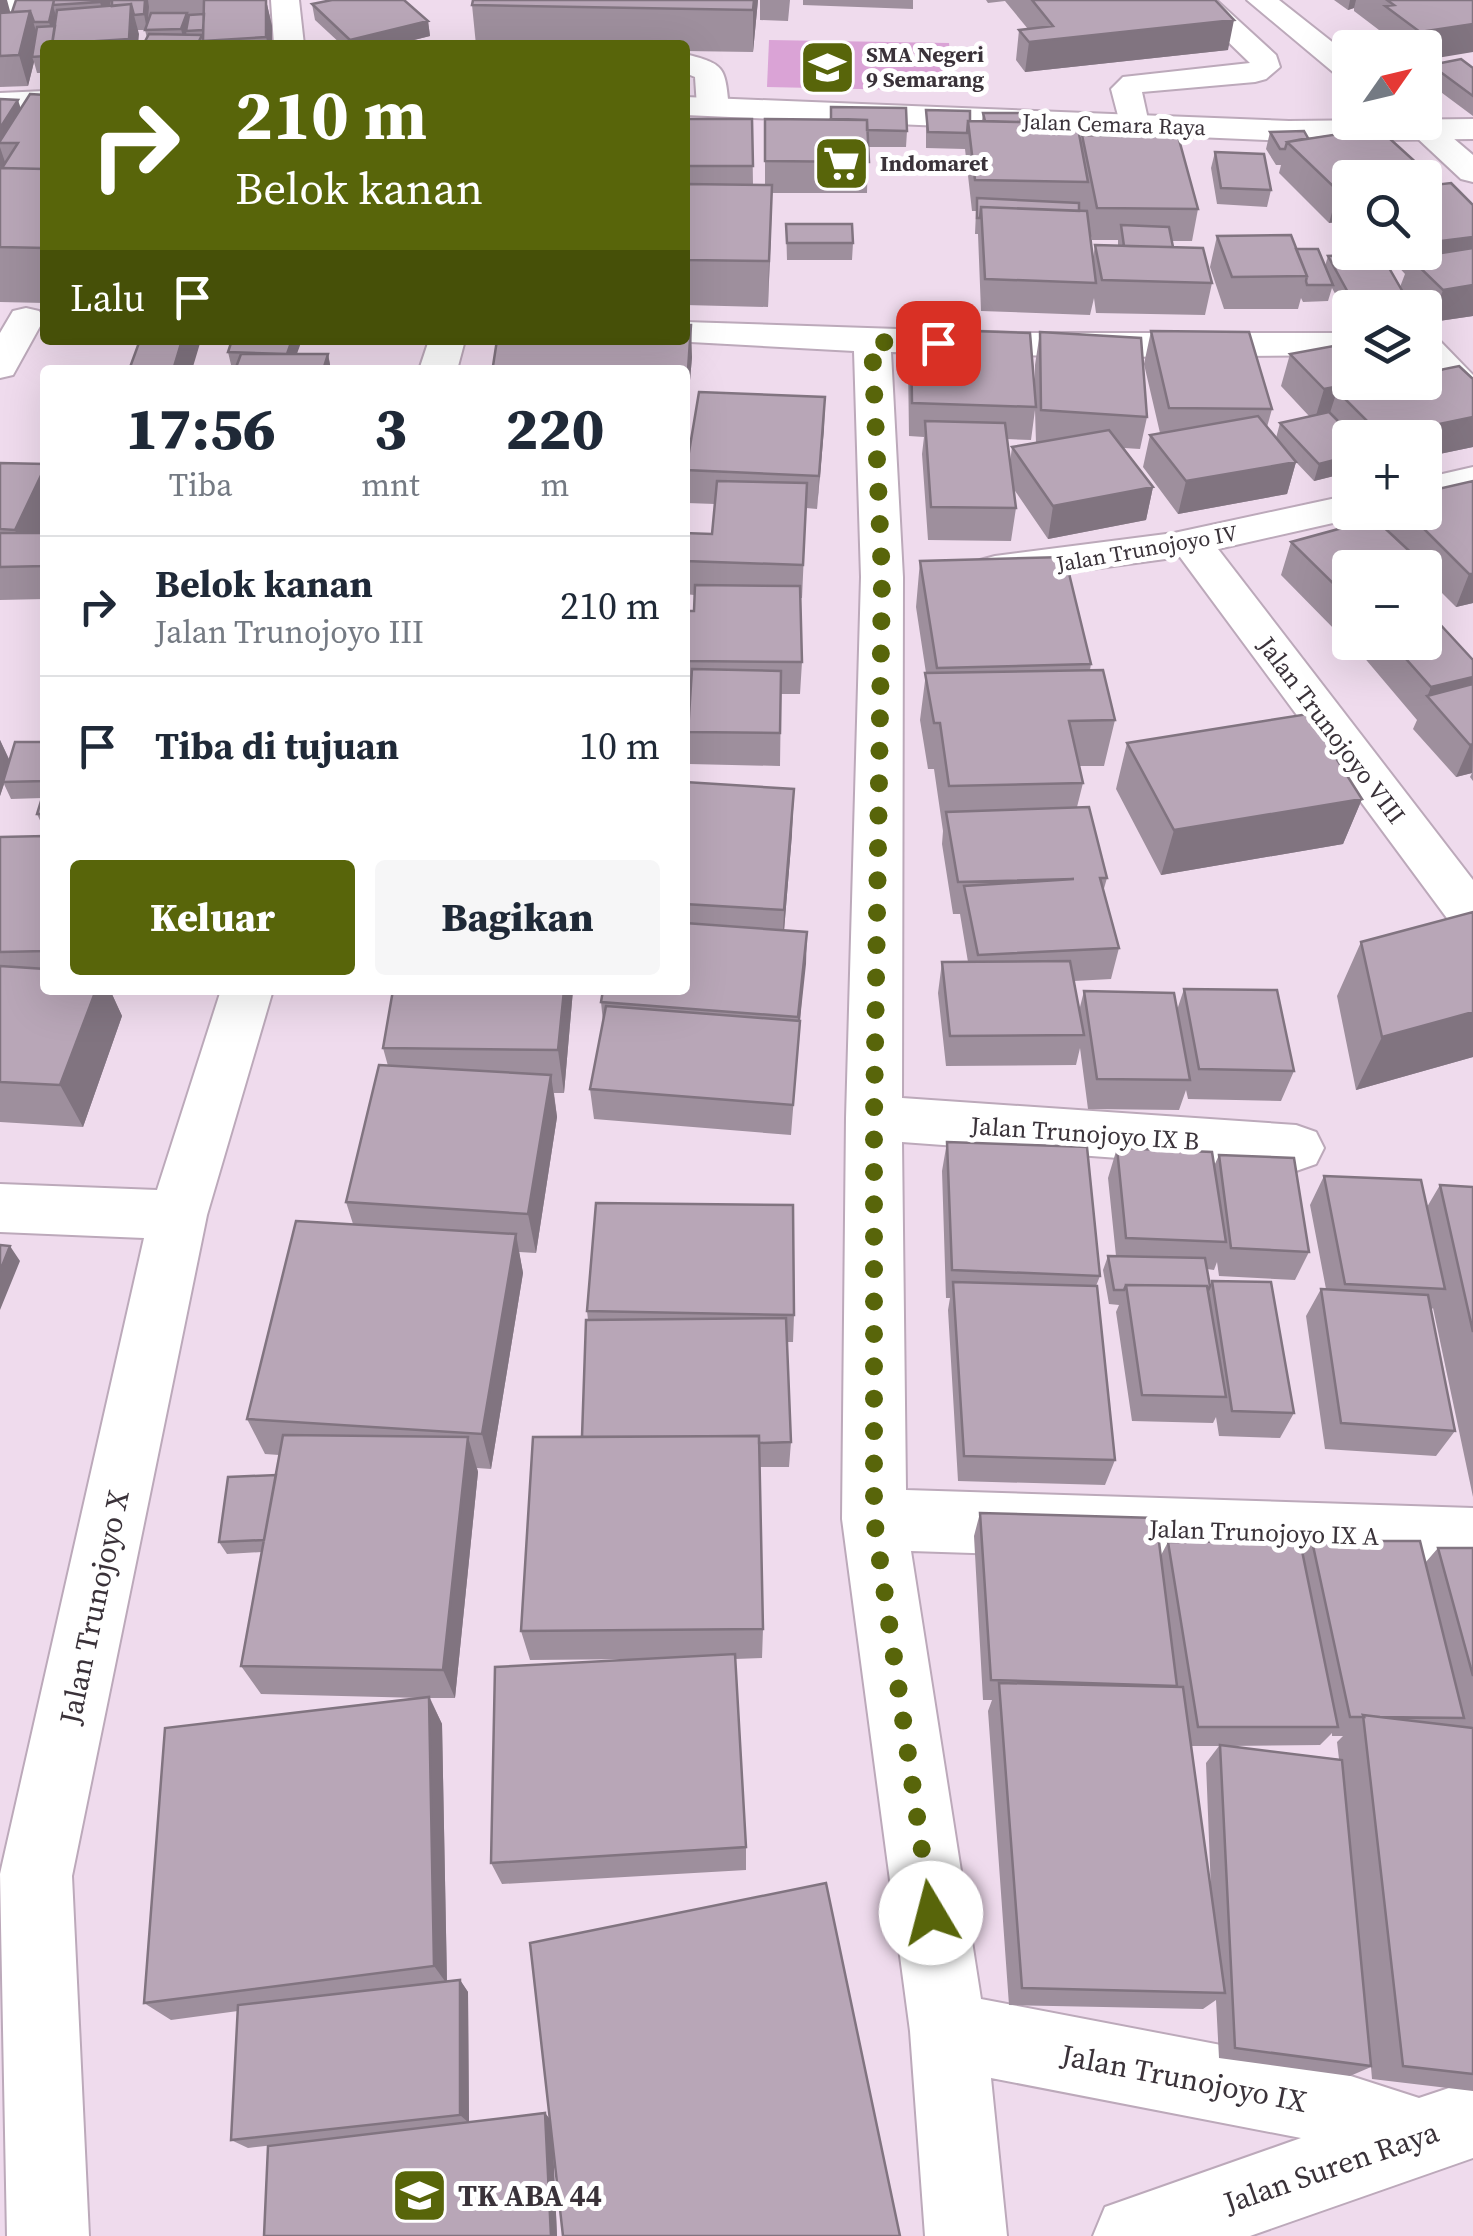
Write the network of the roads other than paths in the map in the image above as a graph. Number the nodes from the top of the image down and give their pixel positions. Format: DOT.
graph roads {
  1 [pos="67,0"];
  2 [pos="285,0"];
  3 [pos="1199,0"];
  4 [pos="1261,0"];
  5 [pos="0,7"];
  6 [pos="289,40"];
  7 [pos="1332,57"];
  8 [pos="690,65"];
  9 [pos="40,100"];
  10 [pos="0,102"];
  11 [pos="699,106"];
  12 [pos="1132,124"];
  13 [pos="1442,128"];
  14 [pos="1332,129"];
  15 [pos="1473,130"];
  16 [pos="1435,140"];
  17 [pos="1473,172"];
  18 [pos="24,319"];
  19 [pos="690,333"];
  20 [pos="872,342"];
  21 [pos="1332,344"];
  22 [pos="1442,351"];
  23 [pos="0,367"];
  24 [pos="1473,396"];
  25 [pos="1473,480"];
  26 [pos="1442,486"];
  27 [pos="1332,511"];
  28 [pos="1192,544"];
  29 [pos="920,575"];
  30 [pos="1473,916"];
  31 [pos="245,995"];
  32 [pos="874,1118"];
  33 [pos="1296,1148"];
  34 [pos="0,1208"];
  35 [pos="178,1215"];
  36 [pos="874,1519"];
  37 [pos="1473,1539"];
  38 [pos="948,2032"];
  39 [pos="1445,2127"];
  40 [pos="48,2236"];
  41 [pos="966,2236"];
  42 [pos="1134,2236"];
  1 -- 5 [label="street"];
  2 -- 6 [label="street"];
  3 -- 12 [label="street"];
  4 -- 7 [label="street"];
  8 -- 11 [label="street"];
  9 -- 10 [label="street"];
  11 -- 12 [label="street, Jalan Cemara Raya"];
  12 -- 14 [label="street, Jalan Cemara Raya"];
  13 -- 15 [label="street, Jalan Cemara Raya"];
  16 -- 17 [label="street"];
  18 -- 23 [label="street"];
  19 -- 20 [label="street"];
  20 -- 21 [label="street"];
  20 -- 29 [label="street"];
  22 -- 24 [label="street"];
  25 -- 26 [label="street"];
  27 -- 28 [label="street, Jalan Trunojoyo IV"];
  28 -- 29 [label="street, Jalan Trunojoyo IV"];
  28 -- 30 [label="street, Jalan Trunojoyo VIII"];
  29 -- 32 [label="street"];
  31 -- 35 [label="street, Jalan Trunojoyo X"];
  32 -- 33 [label="street, Jalan Trunojoyo IX B"];
  32 -- 36 [label="street"];
  34 -- 35 [label="street"];
  35 -- 40 [label="street, Jalan Trunojoyo X"];
  36 -- 37 [label="street, Jalan Trunojoyo IX A"];
  36 -- 38 [label="street"];
  38 -- 39 [label="street, Jalan Trunojoyo IX"];
  38 -- 41 [label="street"];
  39 -- 42 [label="street, Jalan Suren Raya"];
}
